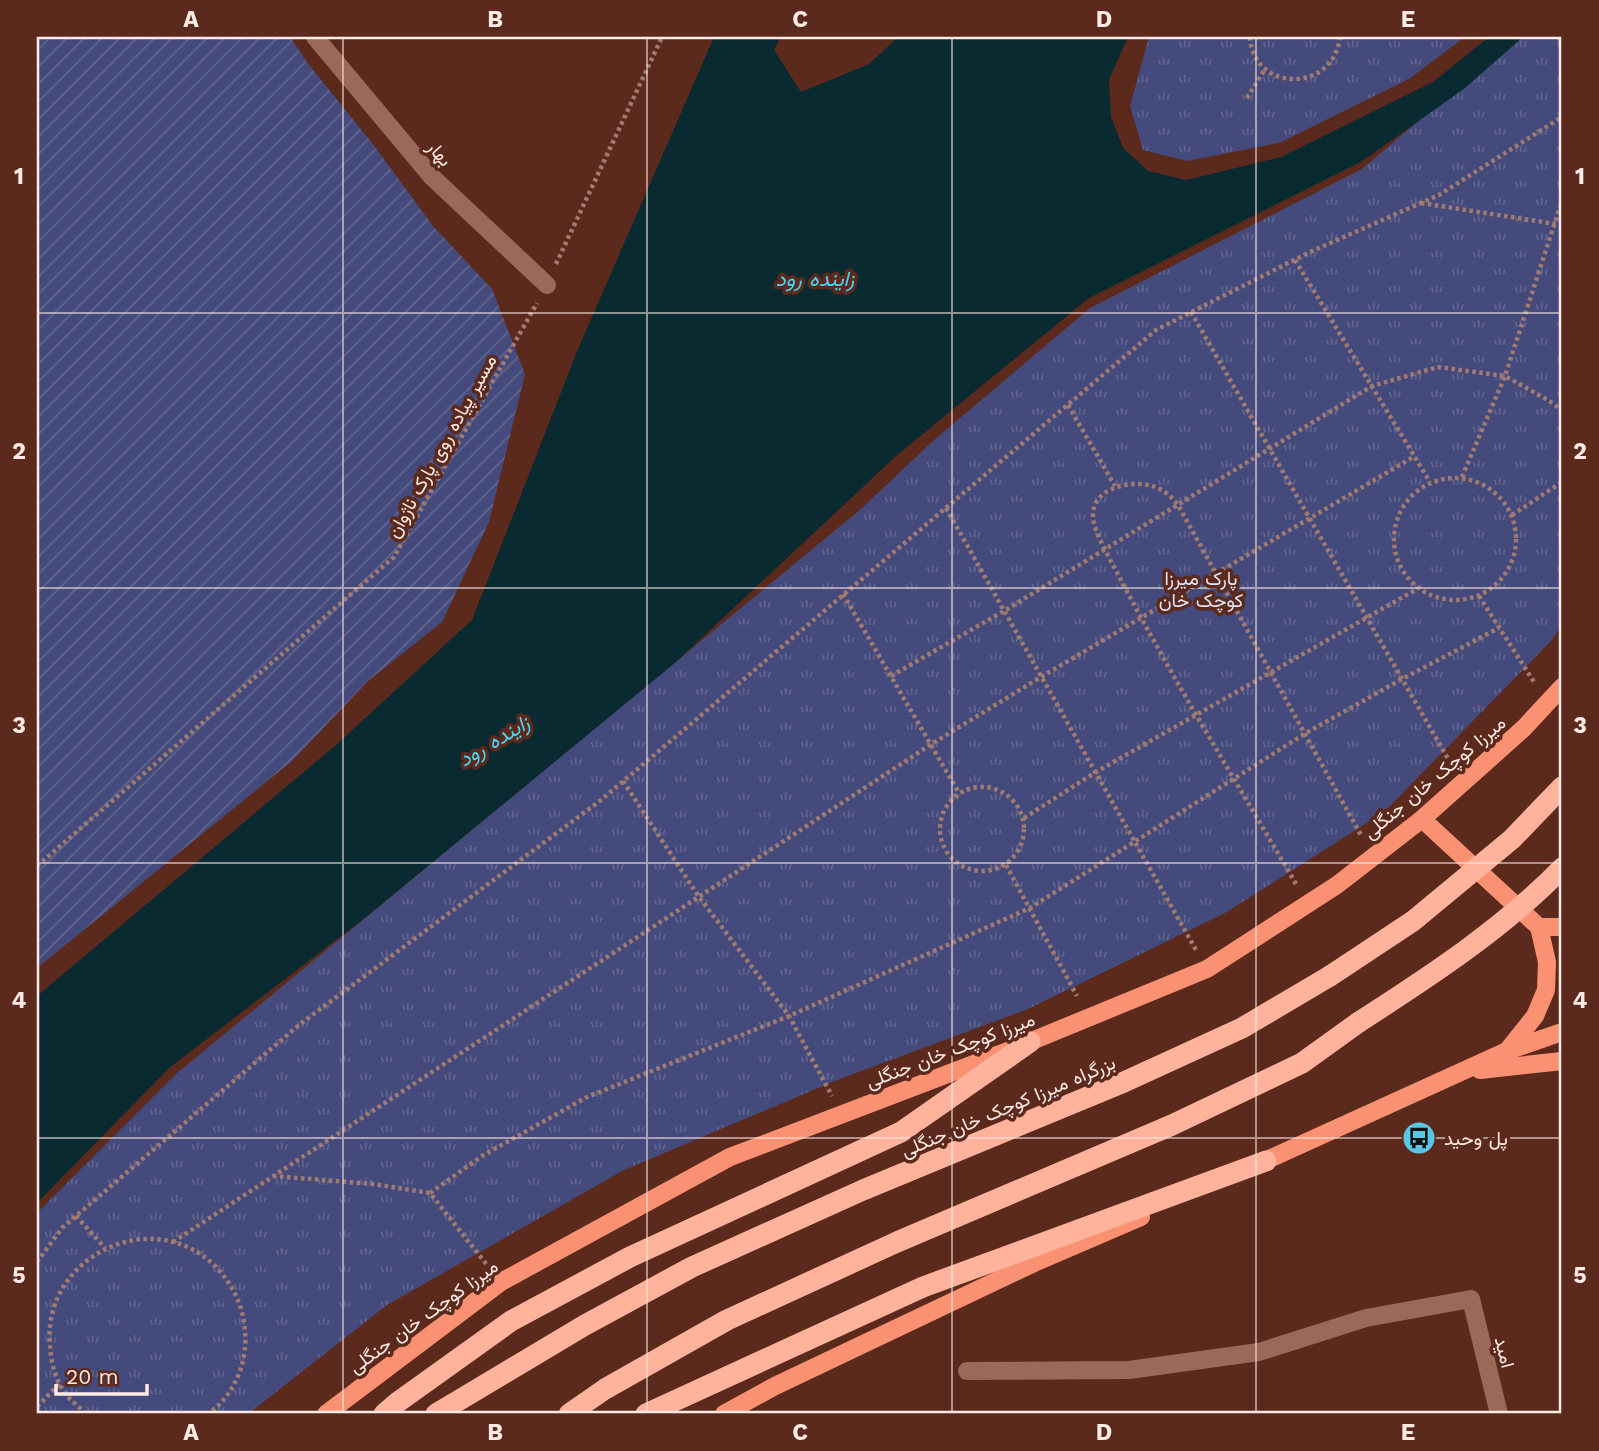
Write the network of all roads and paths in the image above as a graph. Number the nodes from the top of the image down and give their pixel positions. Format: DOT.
graph roads {
  1 [pos="315,37"];
  2 [pos="662,37"];
  3 [pos="1250,37"];
  4 [pos="1340,37"];
  5 [pos="1265,69"];
  6 [pos="1247,98"];
  7 [pos="1562,117"];
  8 [pos="1562,201"];
  9 [pos="1420,203"];
  10 [pos="1555,224"];
  11 [pos="1562,225"];
  12 [pos="1295,260"];
  13 [pos="547,285"];
  14 [pos="1191,312"];
  15 [pos="1505,376"];
  16 [pos="1373,386"];
  17 [pos="1068,405"];
  18 [pos="1562,410"];
  19 [pos="1270,449"];
  20 [pos="1415,456"];
  21 [pos="1462,477"];
  22 [pos="1430,482"];
  23 [pos="1562,482"];
  24 [pos="1115,486"];
  25 [pos="1178,505"];
  26 [pos="946,508"];
  27 [pos="1512,515"];
  28 [pos="1310,518"];
  29 [pos="1105,549"];
  30 [pos="1217,573"];
  31 [pos="1417,589"];
  32 [pos="843,594"];
  33 [pos="1479,596"];
  34 [pos="1004,611"];
  35 [pos="1141,618"];
  36 [pos="1366,618"];
  37 [pos="1500,628"];
  38 [pos="1272,672"];
  39 [pos="891,676"];
  40 [pos="1041,677"];
  41 [pos="1402,679"];
  42 [pos="1562,687"];
  43 [pos="1548,703"];
  44 [pos="1197,715"];
  45 [pos="1306,733"];
  46 [pos="930,744"];
  47 [pos="1096,772"];
  48 [pos="1233,777"];
  49 [pos="623,781"];
  50 [pos="1462,783"];
  51 [pos="1562,787"];
  52 [pos="959,793"];
  53 [pos="1024,818"];
  54 [pos="1422,819"];
  55 [pos="1135,841"];
  56 [pos="1373,857"];
  57 [pos="1006,865"];
  58 [pos="37,866"];
  59 [pos="1562,868"];
  60 [pos="699,897"];
  61 [pos="1307,904"];
  62 [pos="1030,908"];
  63 [pos="1539,927"];
  64 [pos="1562,927"];
  65 [pos="1207,969"];
  66 [pos="789,1016"];
  67 [pos="1089,1018"];
  68 [pos="1562,1032"];
  69 [pos="1030,1042"];
  70 [pos="1507,1051"];
  71 [pos="1562,1061"];
  72 [pos="1462,1072"];
  73 [pos="842,1115"];
  74 [pos="1266,1161"];
  75 [pos="273,1176"];
  76 [pos="429,1193"];
  77 [pos="76,1216"];
  78 [pos="173,1242"];
  79 [pos="105,1248"];
  80 [pos="37,1262"];
  81 [pos="501,1282"];
  82 [pos="967,1371"];
  83 [pos="60,1383"];
  84 [pos="218,1408"];
  85 [pos="38,1414"];
  86 [pos="86,1414"];
  87 [pos="208,1414"];
  88 [pos="222,1414"];
  89 [pos="326,1414"];
  90 [pos="384,1414"];
  91 [pos="436,1414"];
  92 [pos="569,1414"];
  93 [pos="646,1414"];
  94 [pos="724,1414"];
  95 [pos="1499,1414"];
  1 -- 13 [label="street, بهار"];
  2 -- 13 [label="path, مسیر پیاده روی پارک ناژوان"];
  3 -- 5 [label="path"];
  4 -- 5 [label="path"];
  5 -- 6 [label="path"];
  7 -- 9 [label="path"];
  8 -- 10 [label="path"];
  9 -- 10 [label="path"];
  9 -- 12 [label="path"];
  10 -- 11 [label="path"];
  10 -- 15 [label="path"];
  12 -- 14 [label="path"];
  12 -- 16 [label="path"];
  13 -- 58 [label="path, مسیر پیاده روی پارک ناژوان"];
  14 -- 17 [label="path"];
  14 -- 19 [label="path"];
  15 -- 16 [label="path"];
  15 -- 18 [label="path"];
  15 -- 21 [label="path"];
  16 -- 19 [label="path"];
  16 -- 20 [label="path"];
  17 -- 24 [label="path"];
  17 -- 26 [label="path"];
  19 -- 25 [label="path"];
  19 -- 28 [label="path"];
  20 -- 22 [label="path"];
  20 -- 28 [label="path"];
  21 -- 22 [label="path"];
  21 -- 27 [label="path"];
  22 -- 31 [label="path"];
  23 -- 27 [label="path"];
  24 -- 25 [label="path"];
  24 -- 29 [label="path"];
  25 -- 29 [label="path"];
  25 -- 30 [label="path"];
  26 -- 32 [label="path"];
  26 -- 34 [label="path"];
  27 -- 33 [label="path"];
  28 -- 30 [label="path"];
  28 -- 36 [label="path"];
  29 -- 34 [label="path"];
  29 -- 35 [label="path"];
  30 -- 35 [label="path"];
  30 -- 38 [label="path"];
  31 -- 33 [label="path"];
  31 -- 36 [label="path"];
  32 -- 39 [label="path"];
  32 -- 49 [label="path"];
  33 -- 37 [label="path"];
  34 -- 39 [label="path"];
  34 -- 40 [label="path"];
  35 -- 40 [label="path"];
  35 -- 44 [label="path"];
  36 -- 38 [label="path"];
  36 -- 41 [label="path"];
  37 -- 41 [label="path"];
  37 -- 43 [label="path"];
  38 -- 44 [label="path"];
  38 -- 45 [label="path"];
  39 -- 46 [label="path"];
  40 -- 46 [label="path"];
  40 -- 47 [label="path"];
  41 -- 45 [label="path"];
  41 -- 50 [label="path"];
  42 -- 43 [label="main road, میرزا کوچک خان جنگلی"];
  43 -- 50 [label="main road, میرزا کوچک خان جنگلی"];
  44 -- 47 [label="path"];
  44 -- 48 [label="path"];
  45 -- 48 [label="path"];
  45 -- 56 [label="path"];
  46 -- 52 [label="path"];
  46 -- 60 [label="path"];
  47 -- 53 [label="path"];
  47 -- 55 [label="path"];
  48 -- 55 [label="path"];
  48 -- 61 [label="path"];
  49 -- 60 [label="path"];
  49 -- 77 [label="path"];
  50 -- 54 [label="main road, میرزا کوچک خان جنگلی"];
  51 -- 91 [label="highway, بزرگراه میرزا کوچک خان جنگلی, bridge"];
  52 -- 53 [label="path"];
  52 -- 57 [label="path"];
  53 -- 57 [label="path"];
  54 -- 56 [label="main road, میرزا کوچک خان جنگلی"];
  54 -- 63 [label="main road"];
  55 -- 62 [label="path"];
  55 -- 65 [label="path"];
  56 -- 61 [label="main road, میرزا کوچک خان جنگلی"];
  57 -- 62 [label="path"];
  59 -- 92 [label="highway, bridge"];
  60 -- 66 [label="path"];
  60 -- 75 [label="path"];
  61 -- 65 [label="main road, میرزا کوچک خان جنگلی"];
  62 -- 66 [label="path"];
  62 -- 67 [label="path"];
  63 -- 64 [label="main road"];
  63 -- 70 [label="main road"];
  65 -- 67 [label="main road, میرزا کوچک خان جنگلی"];
  66 -- 73 [label="path"];
  66 -- 76 [label="path"];
  67 -- 69 [label="main road, میرزا کوچک خان جنگلی"];
  68 -- 70 [label="main road"];
  69 -- 73 [label="main road, میرزا کوچک خان جنگلی"];
  69 -- 90 [label="highway"];
  70 -- 72 [label="main road"];
  71 -- 72 [label="main road"];
  72 -- 74 [label="main road"];
  73 -- 81 [label="main road, میرزا کوچک خان جنگلی"];
  74 -- 93 [label="highway"];
  74 -- 94 [label="main road"];
  75 -- 76 [label="path"];
  75 -- 78 [label="path"];
  76 -- 81 [label="path"];
  77 -- 79 [label="path"];
  77 -- 80 [label="path"];
  78 -- 79 [label="path"];
  78 -- 84 [label="path"];
  79 -- 83 [label="path"];
  81 -- 89 [label="main road, میرزا کوچک خان جنگلی"];
  82 -- 95 [label="street, امید"];
  83 -- 85 [label="path"];
  83 -- 86 [label="path"];
  84 -- 87 [label="path"];
  84 -- 88 [label="path"];
}
